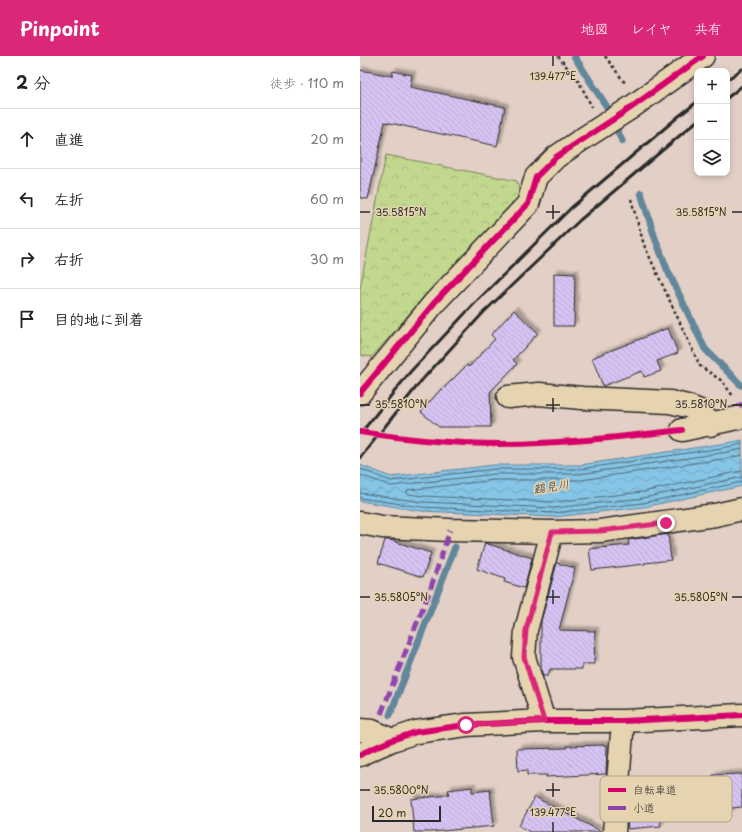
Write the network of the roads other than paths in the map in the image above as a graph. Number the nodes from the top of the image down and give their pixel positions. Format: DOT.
graph roads {
  1 [pos="703,56"];
  2 [pos="360,393"];
  3 [pos="508,397"];
  4 [pos="738,407"];
  5 [pos="710,425"];
  6 [pos="682,430"];
  7 [pos="742,509"];
  8 [pos="360,523"];
  9 [pos="552,532"];
  10 [pos="742,715"];
  11 [pos="544,721"];
  12 [pos="623,721"];
  13 [pos="360,730"];
  14 [pos="392,740"];
  15 [pos="360,755"];
  16 [pos="619,776"];
  17 [pos="615,822"];
  18 [pos="614,832"];
  1 -- 2 [label="street, bridge"];
  3 -- 5 [label="street"];
  4 -- 5 [label="street"];
  5 -- 6 [label="street"];
  7 -- 9 [label="street"];
  8 -- 9 [label="street"];
  9 -- 11 [label="street"];
  10 -- 12 [label="street"];
  11 -- 12 [label="street"];
  11 -- 14 [label="street"];
  12 -- 16 [label="street"];
  13 -- 14 [label="street"];
  14 -- 15 [label="street"];
  17 -- 18 [label="street"];
}
